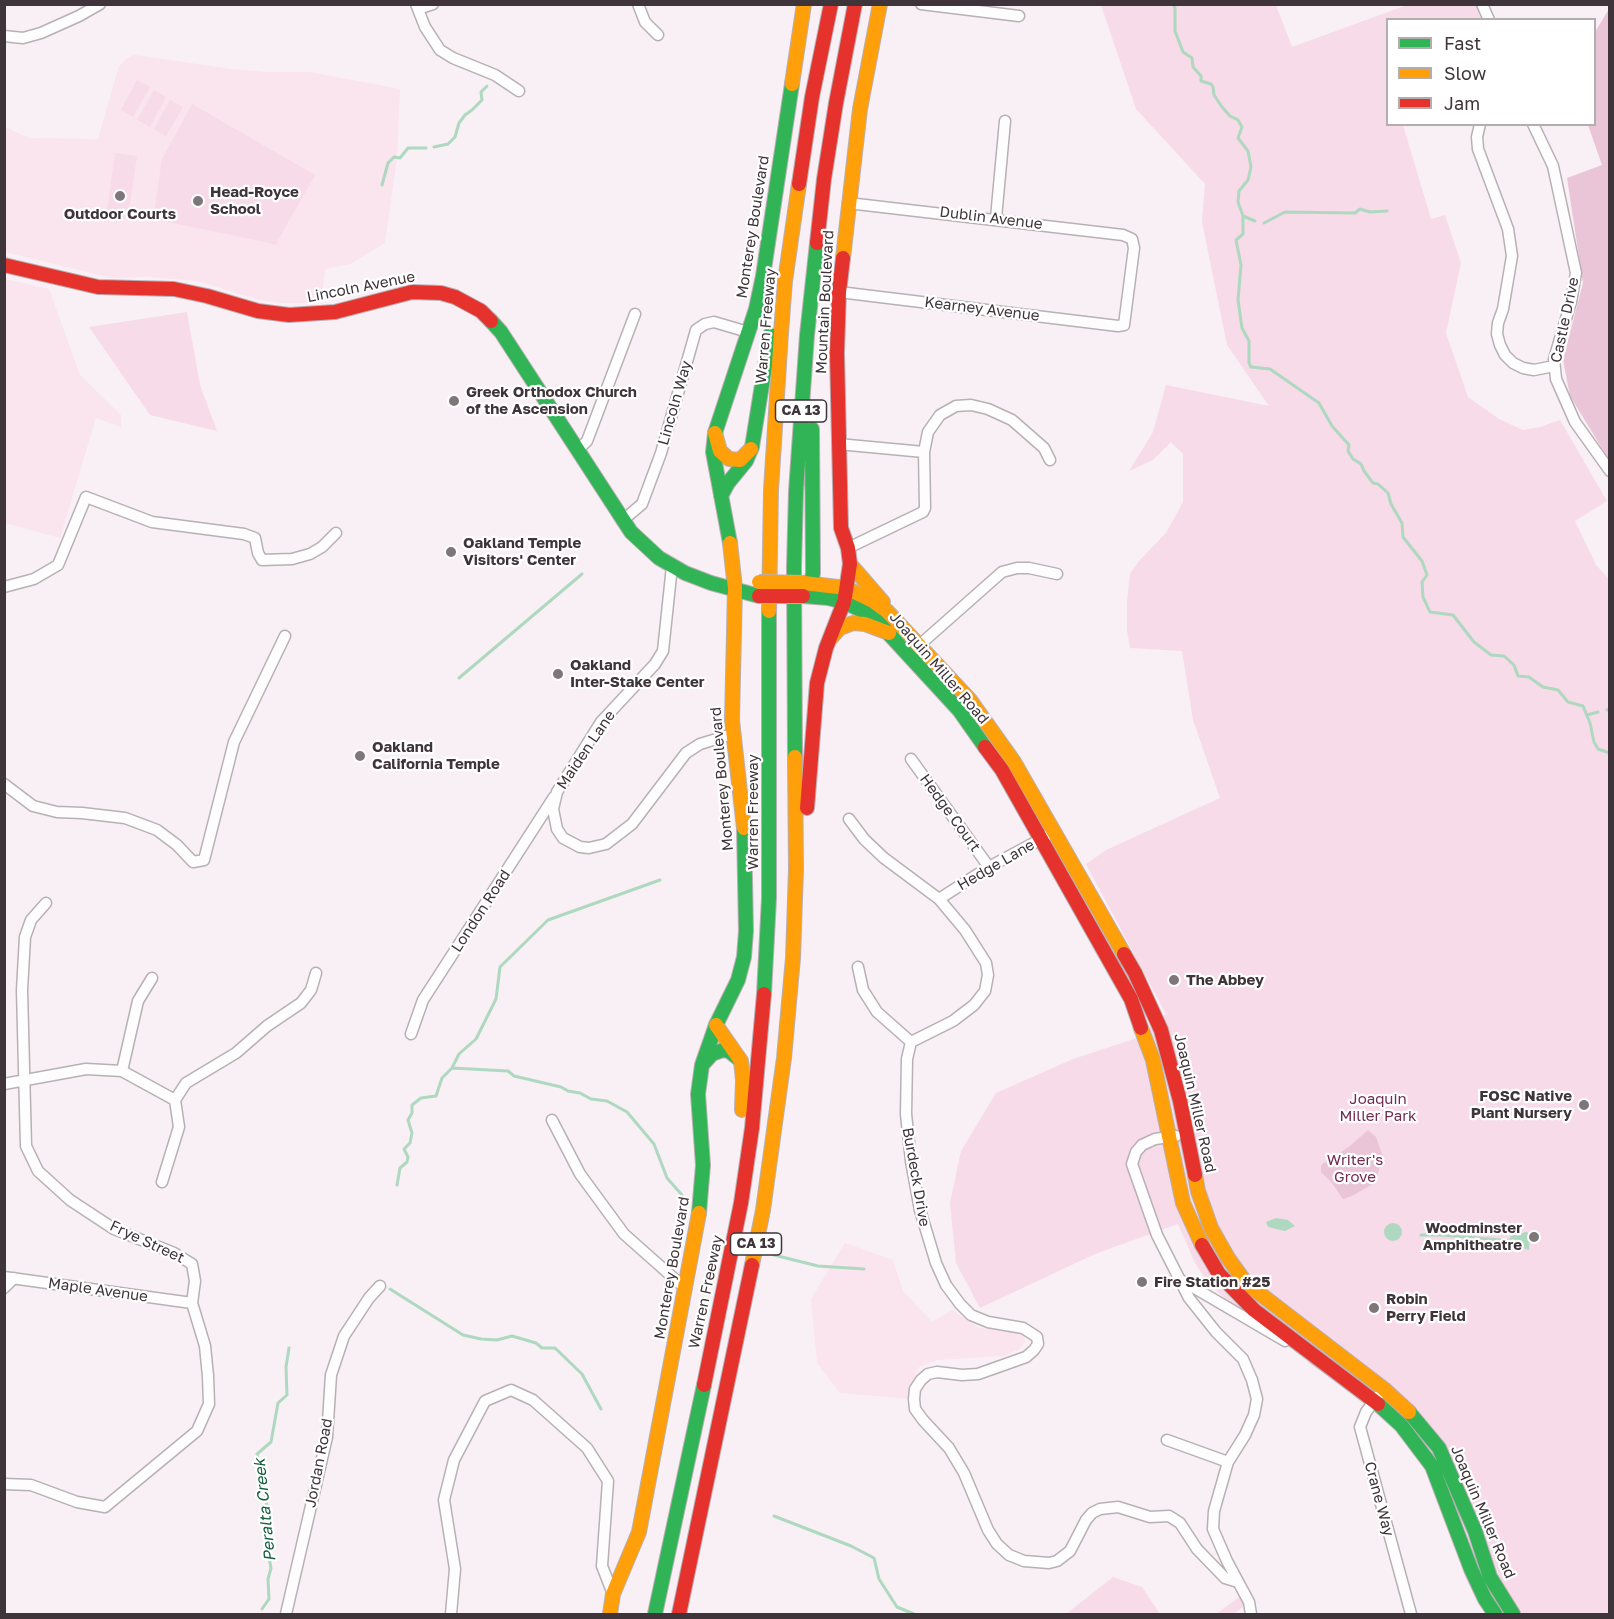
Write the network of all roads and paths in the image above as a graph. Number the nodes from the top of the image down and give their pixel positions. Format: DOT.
graph roads {
  1 [pos="99,4"];
  2 [pos="433,4"];
  3 [pos="638,4"];
  4 [pos="804,4"];
  5 [pos="831,4"];
  6 [pos="855,4"];
  7 [pos="880,4"];
  8 [pos="921,4"];
  9 [pos="1482,4"];
  10 [pos="417,7"];
  11 [pos="1019,16"];
  12 [pos="1488,18"];
  13 [pos="658,35"];
  14 [pos="4,36"];
  15 [pos="519,91"];
  16 [pos="1005,121"];
  17 [pos="1480,126"];
  18 [pos="1534,126"];
  19 [pos="848,203"];
  20 [pos="996,218"];
  21 [pos="815,255"];
  22 [pos="4,265"];
  23 [pos="785,281"];
  24 [pos="839,292"];
  25 [pos="635,314"];
  26 [pos="1124,325"];
  27 [pos="748,332"];
  28 [pos="1554,366"];
  29 [pos="715,433"];
  30 [pos="838,444"];
  31 [pos="752,447"];
  32 [pos="577,451"];
  33 [pos="924,452"];
  34 [pos="1050,459"];
  35 [pos="1610,471"];
  36 [pos="721,496"];
  37 [pos="622,521"];
  38 [pos="336,533"];
  39 [pos="848,549"];
  40 [pos="850,564"];
  41 [pos="672,566"];
  42 [pos="1058,574"];
  43 [pos="4,587"];
  44 [pos="806,587"];
  45 [pos="735,588"];
  46 [pos="845,595"];
  47 [pos="900,624"];
  48 [pos="889,633"];
  49 [pos="285,636"];
  50 [pos="919,644"];
  51 [pos="826,648"];
  52 [pos="908,656"];
  53 [pos="733,734"];
  54 [pos="911,759"];
  55 [pos="4,784"];
  56 [pos="557,792"];
  57 [pos="849,819"];
  58 [pos="1054,831"];
  59 [pos="1042,839"];
  60 [pos="989,867"];
  61 [pos="796,869"];
  62 [pos="939,899"];
  63 [pos="46,903"];
  64 [pos="858,967"];
  65 [pos="316,973"];
  66 [pos="152,978"];
  67 [pos="716,1025"];
  68 [pos="411,1034"];
  69 [pos="911,1042"];
  70 [pos="741,1061"];
  71 [pos="702,1065"];
  72 [pos="122,1071"];
  73 [pos="25,1080"];
  74 [pos="4,1084"];
  75 [pos="175,1100"];
  76 [pos="552,1120"];
  77 [pos="1185,1134"];
  78 [pos="1171,1137"];
  79 [pos="162,1182"];
  80 [pos="9,1277"];
  81 [pos="1179,1279"];
  82 [pos="380,1286"];
  83 [pos="4,1288"];
  84 [pos="686,1288"];
  85 [pos="724,1289"];
  86 [pos="192,1303"];
  87 [pos="1326,1365"];
  88 [pos="1384,1389"];
  89 [pos="1374,1401"];
  90 [pos="1167,1440"];
  91 [pos="1228,1462"];
  92 [pos="4,1484"];
  93 [pos="1238,1582"];
  94 [pos="612,1594"];
  95 [pos="286,1614"];
  96 [pos="451,1614"];
  97 [pos="610,1614"];
  98 [pos="655,1614"];
  99 [pos="679,1614"];
  100 [pos="1251,1614"];
  101 [pos="1411,1614"];
  102 [pos="1495,1614"];
  103 [pos="1514,1614"];
  1 -- 14 [label="street"];
  2 -- 10 [label="street"];
  3 -- 13 [label="street"];
  4 -- 27 [label="main road, Monterey Boulevard"];
  5 -- 23 [label="main road, Warren Freeway / CA 13"];
  6 -- 21 [label="main road, CA 13"];
  7 -- 19 [label="main road, Mountain Boulevard"];
  8 -- 11 [label="street"];
  9 -- 12 [label="street"];
  10 -- 15 [label="street"];
  16 -- 20 [label="street"];
  17 -- 28 [label="street"];
  18 -- 28 [label="street, Castle Drive"];
  19 -- 20 [label="street, Dublin Avenue"];
  19 -- 24 [label="main road, Mountain Boulevard"];
  20 -- 26 [label="street, Dublin Avenue"];
  21 -- 44 [label="main road"];
  21 -- 61 [label="main road, CA 13"];
  22 -- 32 [label="main road, Lincoln Avenue"];
  23 -- 31 [label="main road"];
  23 -- 85 [label="main road, Warren Freeway / CA 13"];
  24 -- 26 [label="street, Kearney Avenue"];
  24 -- 30 [label="main road, Mountain Boulevard"];
  25 -- 32 [label="street"];
  27 -- 29 [label="main road, Monterey Boulevard"];
  27 -- 37 [label="street, Lincoln Way"];
  28 -- 35 [label="street, Castle Drive"];
  29 -- 31 [label="main road"];
  29 -- 36 [label="main road, Monterey Boulevard"];
  30 -- 33 [label="street"];
  30 -- 39 [label="main road, Mountain Boulevard"];
  31 -- 36 [label="main road"];
  32 -- 37 [label="main road, Lincoln Avenue"];
  33 -- 34 [label="street"];
  33 -- 39 [label="street"];
  36 -- 45 [label="main road, Monterey Boulevard"];
  37 -- 41 [label="main road, Lincoln Avenue"];
  38 -- 43 [label="street"];
  39 -- 40 [label="main road, Mountain Boulevard"];
  40 -- 46 [label="main road, Mountain Boulevard"];
  40 -- 47 [label="main road"];
  41 -- 45 [label="main road, Lincoln Avenue"];
  41 -- 56 [label="street, Maiden Lane"];
  42 -- 50 [label="street"];
  44 -- 45 [label="main road, Lincoln Avenue, bridge"];
  44 -- 46 [label="main road, Lincoln Avenue"];
  45 -- 53 [label="main road, Monterey Boulevard"];
  46 -- 47 [label="main road, Joaquin Miller Road"];
  46 -- 48 [label="main road, Joaquin Miller Road"];
  46 -- 51 [label="main road, Mountain Boulevard"];
  47 -- 50 [label="main road, Joaquin Miller Road"];
  48 -- 51 [label="main road"];
  48 -- 52 [label="main road, Joaquin Miller Road"];
  49 -- 55 [label="street"];
  50 -- 52 [label="street"];
  50 -- 58 [label="main road, Joaquin Miller Road"];
  51 -- 61 [label="main road, Mountain Boulevard"];
  52 -- 59 [label="main road, Joaquin Miller Road"];
  53 -- 56 [label="street, Maiden Lane"];
  53 -- 67 [label="main road, Monterey Boulevard"];
  54 -- 60 [label="street, Hedge Court"];
  56 -- 68 [label="street, London Road"];
  57 -- 62 [label="street"];
  58 -- 59 [label="street, Hedge Lane"];
  58 -- 77 [label="main road, Joaquin Miller Road"];
  59 -- 60 [label="street, Hedge Lane"];
  59 -- 78 [label="main road, Joaquin Miller Road"];
  60 -- 62 [label="street, Hedge Lane"];
  61 -- 99 [label="main road, CA 13"];
  62 -- 69 [label="street"];
  63 -- 73 [label="street, Frye Street"];
  64 -- 69 [label="street"];
  65 -- 75 [label="street"];
  66 -- 72 [label="street"];
  67 -- 70 [label="main road"];
  67 -- 71 [label="main road, Monterey Boulevard"];
  69 -- 93 [label="street, Burdeck Drive"];
  70 -- 71 [label="main road"];
  70 -- 85 [label="main road"];
  71 -- 84 [label="main road, Monterey Boulevard"];
  72 -- 73 [label="street"];
  72 -- 75 [label="street"];
  73 -- 74 [label="street"];
  73 -- 86 [label="street, Frye Street"];
  75 -- 79 [label="street"];
  76 -- 84 [label="street"];
  77 -- 78 [label="street"];
  77 -- 88 [label="main road, Joaquin Miller Road"];
  78 -- 81 [label="street"];
  78 -- 87 [label="main road, Joaquin Miller Road"];
  80 -- 83 [label="street"];
  80 -- 86 [label="street, Maple Avenue"];
  81 -- 87 [label="street"];
  81 -- 91 [label="street"];
  82 -- 95 [label="street, Jordan Road"];
  84 -- 94 [label="main road, Monterey Boulevard"];
  85 -- 98 [label="main road, Warren Freeway / CA 13"];
  86 -- 92 [label="street, Frye Street"];
  87 -- 89 [label="main road, Joaquin Miller Road"];
  88 -- 89 [label="street, Crane Way"];
  88 -- 103 [label="main road, Joaquin Miller Road"];
  89 -- 101 [label="street, Crane Way"];
  89 -- 102 [label="main road, Joaquin Miller Road"];
  90 -- 91 [label="street"];
  91 -- 93 [label="street"];
  93 -- 100 [label="street"];
  94 -- 96 [label="street"];
  94 -- 97 [label="main road, Monterey Boulevard"];
}
